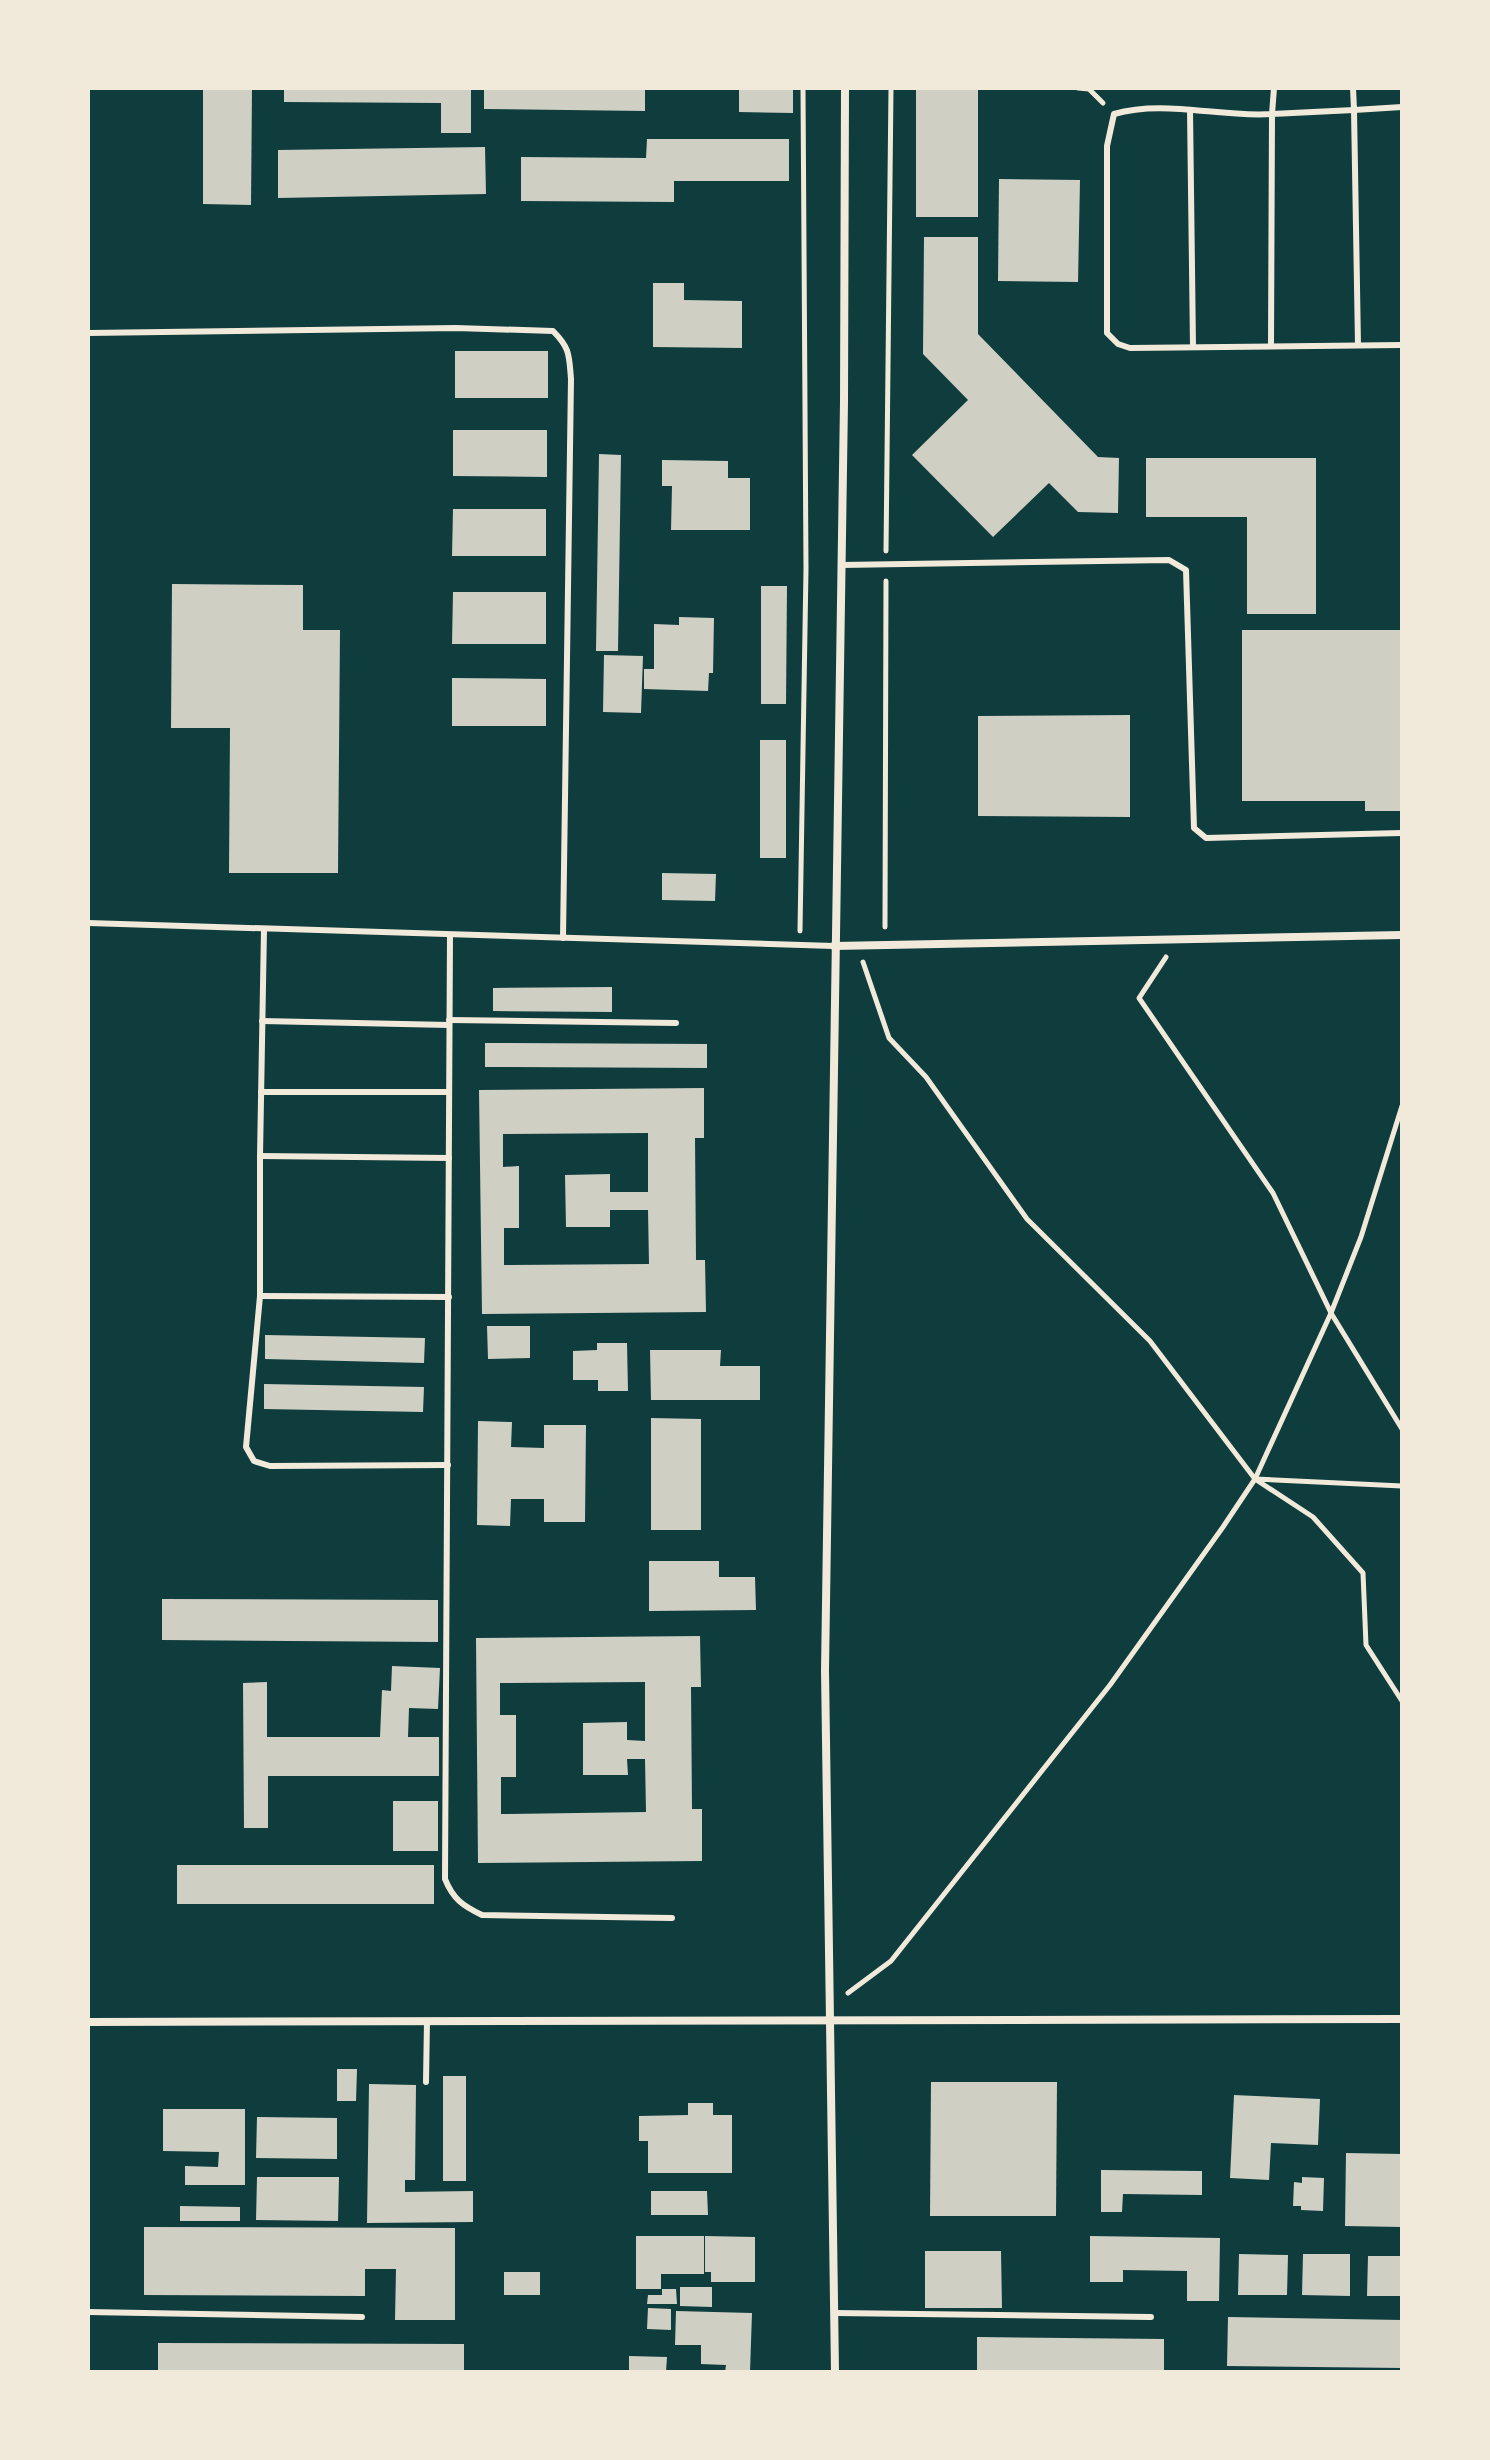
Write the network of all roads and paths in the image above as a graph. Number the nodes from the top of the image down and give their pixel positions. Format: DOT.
graph roads {
  1 [pos="803,88"];
  2 [pos="845,88"];
  3 [pos="891,88"];
  4 [pos="1078,88"];
  5 [pos="1274,88"];
  6 [pos="1353,88"];
  7 [pos="1402,107"];
  8 [pos="1190,110"];
  9 [pos="1354,110"];
  10 [pos="1114,114"];
  11 [pos="1272,114"];
  12 [pos="88,333"];
  13 [pos="1358,345"];
  14 [pos="1402,345"];
  15 [pos="1271,346"];
  16 [pos="1193,347"];
  17 [pos="886,564"];
  18 [pos="841,565"];
  19 [pos="1402,833"];
  20 [pos="88,923"];
  21 [pos="264,929"];
  22 [pos="450,935"];
  23 [pos="1402,935"];
  24 [pos="563,938"];
  25 [pos="1179,938"];
  26 [pos="800,945"];
  27 [pos="858,945"];
  28 [pos="884,945"];
  29 [pos="834,946"];
  30 [pos="262,1021"];
  31 [pos="449,1022"];
  32 [pos="676,1023"];
  33 [pos="261,1092"];
  34 [pos="449,1092"];
  35 [pos="1402,1106"];
  36 [pos="260,1156"];
  37 [pos="449,1158"];
  38 [pos="260,1296"];
  39 [pos="449,1297"];
  40 [pos="1331,1313"];
  41 [pos="1402,1429"];
  42 [pos="448,1465"];
  43 [pos="1255,1479"];
  44 [pos="1402,1486"];
  45 [pos="1402,1701"];
  46 [pos="672,1918"];
  47 [pos="831,2005"];
  48 [pos="1402,2019"];
  49 [pos="427,2021"];
  50 [pos="88,2022"];
  51 [pos="831,2022"];
  52 [pos="426,2082"];
  53 [pos="88,2312"];
  54 [pos="835,2313"];
  55 [pos="362,2317"];
  56 [pos="1151,2317"];
  57 [pos="835,2372"];
  1 -- 26 [label="path"];
  2 -- 18 [label="street"];
  3 -- 17 [label="path"];
  4 -- 10 [label="path"];
  5 -- 11 [label="lane"];
  6 -- 9 [label="lane"];
  7 -- 9 [label="lane"];
  8 -- 10 [label="lane"];
  8 -- 11 [label="lane"];
  8 -- 16 [label="lane"];
  9 -- 11 [label="lane"];
  9 -- 13 [label="lane"];
  10 -- 16 [label="lane"];
  11 -- 15 [label="lane"];
  12 -- 24 [label="lane"];
  13 -- 14 [label="lane"];
  13 -- 15 [label="lane"];
  15 -- 16 [label="lane"];
  17 -- 18 [label="lane"];
  17 -- 19 [label="lane"];
  17 -- 28 [label="path"];
  18 -- 29 [label="street"];
  20 -- 21 [label="lane"];
  21 -- 22 [label="lane"];
  21 -- 30 [label="lane"];
  22 -- 24 [label="lane"];
  22 -- 31 [label="lane"];
  23 -- 25 [label="street"];
  24 -- 26 [label="lane"];
  25 -- 28 [label="street"];
  25 -- 40 [label="path"];
  26 -- 29 [label="lane"];
  27 -- 28 [label="street"];
  27 -- 29 [label="street"];
  27 -- 43 [label="path"];
  29 -- 47 [label="street"];
  30 -- 31 [label="lane"];
  30 -- 33 [label="lane"];
  31 -- 32 [label="lane"];
  31 -- 34 [label="lane"];
  33 -- 34 [label="lane"];
  33 -- 36 [label="lane"];
  34 -- 37 [label="lane"];
  35 -- 40 [label="path"];
  36 -- 37 [label="lane"];
  36 -- 38 [label="lane"];
  37 -- 39 [label="lane"];
  38 -- 39 [label="lane"];
  38 -- 42 [label="lane"];
  39 -- 42 [label="lane"];
  40 -- 41 [label="path"];
  40 -- 43 [label="path"];
  42 -- 46 [label="lane"];
  43 -- 44 [label="path"];
  43 -- 45 [label="path"];
  43 -- 47 [label="path"];
  47 -- 51 [label="street"];
  48 -- 51 [label="street"];
  49 -- 50 [label="street"];
  49 -- 51 [label="street"];
  49 -- 52 [label="lane"];
  51 -- 54 [label="street"];
  53 -- 55 [label="lane"];
  54 -- 56 [label="lane"];
  54 -- 57 [label="street"];
}
